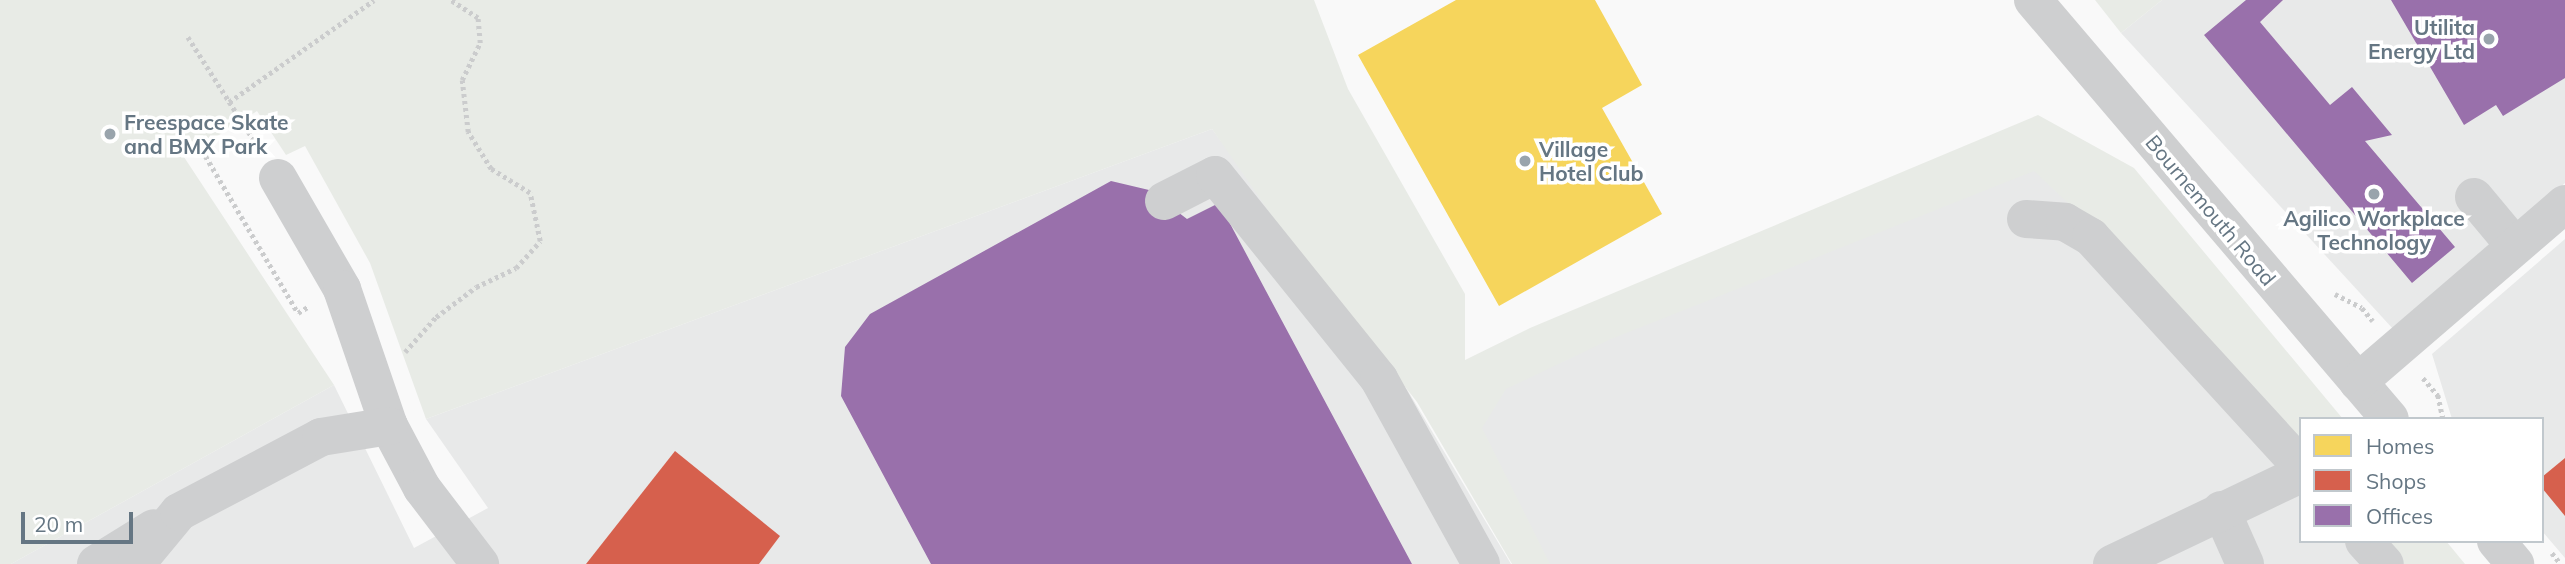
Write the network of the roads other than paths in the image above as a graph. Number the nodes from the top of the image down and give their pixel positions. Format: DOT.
graph roads {
  1 [pos="2033,0"];
  2 [pos="278,178"];
  3 [pos="2474,197"];
  4 [pos="1164,201"];
  5 [pos="2565,204"];
  6 [pos="2026,219"];
  7 [pos="2515,246"];
  8 [pos="2357,382"];
  9 [pos="2388,417"];
  10 [pos="389,426"];
  11 [pos="2299,464"];
  12 [pos="2299,475"];
  13 [pos="2221,510"];
  14 [pos="179,512"];
  15 [pos="2366,543"];
  16 [pos="2498,543"];
  17 [pos="475,562"];
  18 [pos="96,564"];
  19 [pos="136,564"];
  20 [pos="1481,564"];
  21 [pos="2112,564"];
  22 [pos="2245,564"];
  23 [pos="2385,564"];
  24 [pos="2515,564"];
  1 -- 8 [label="street, Bournemouth Road"];
  2 -- 10 [label="street"];
  3 -- 7 [label="street"];
  4 -- 20 [label="street"];
  5 -- 7 [label="street"];
  6 -- 11 [label="street"];
  7 -- 8 [label="street"];
  8 -- 9 [label="street, Bournemouth Road"];
  10 -- 14 [label="street"];
  10 -- 17 [label="street"];
  12 -- 13 [label="street"];
  13 -- 21 [label="street"];
  13 -- 22 [label="street"];
  14 -- 18 [label="street"];
  14 -- 19 [label="street"];
  15 -- 23 [label="street"];
  16 -- 24 [label="street"];
}
